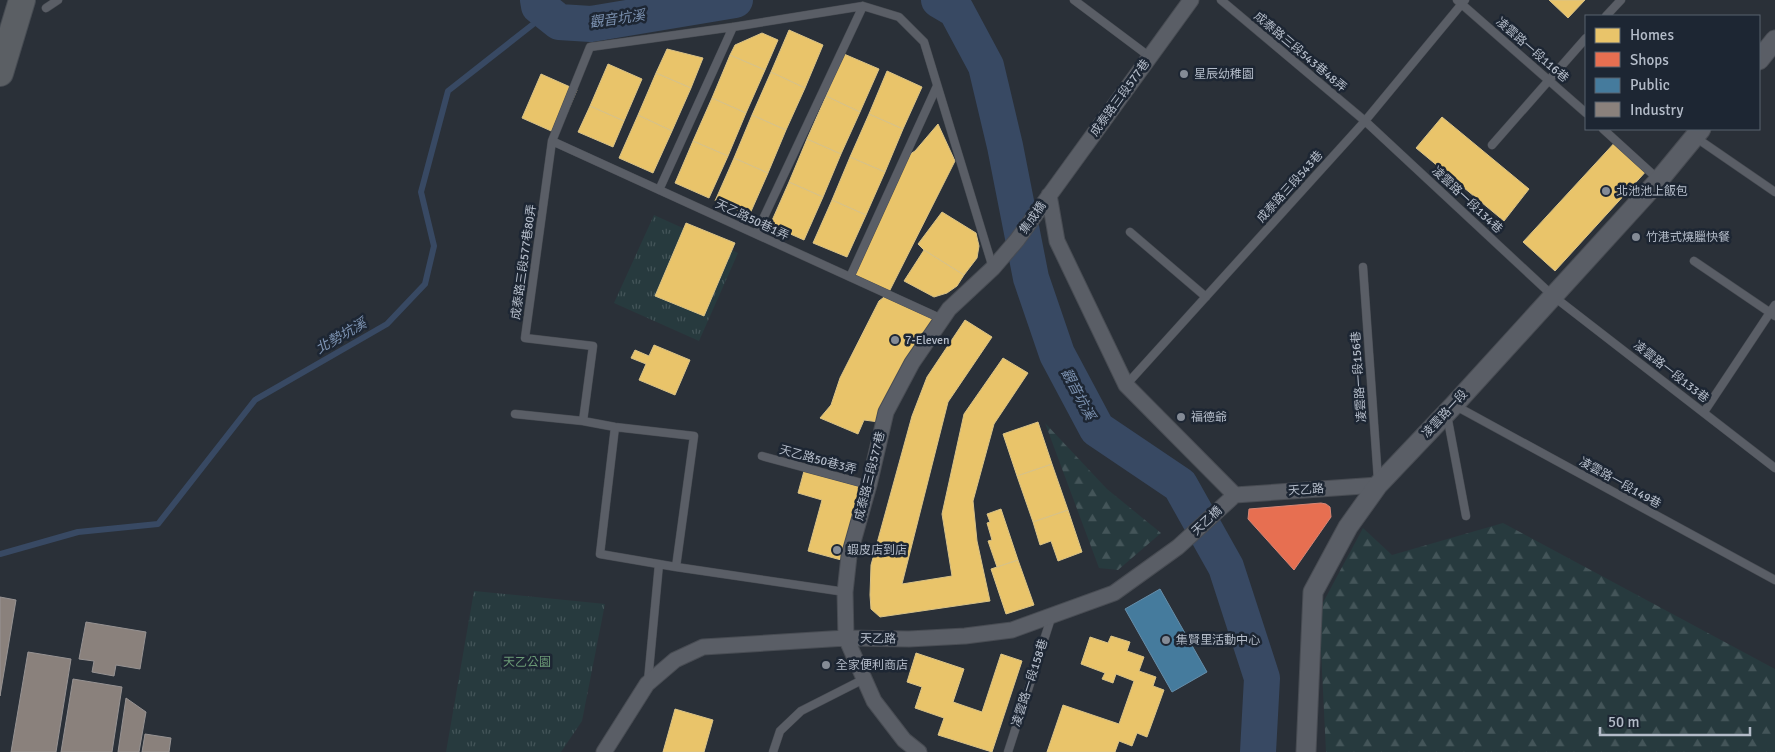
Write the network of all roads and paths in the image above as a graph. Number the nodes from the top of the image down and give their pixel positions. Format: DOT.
graph roads {
  1 [pos="22,0"];
  2 [pos="58,0"];
  3 [pos="1074,0"];
  4 [pos="1191,0"];
  5 [pos="1221,0"];
  6 [pos="1621,0"];
  7 [pos="1461,1"];
  8 [pos="862,6"];
  9 [pos="46,8"];
  10 [pos="1607,15"];
  11 [pos="734,27"];
  12 [pos="1585,39"];
  13 [pos="1775,40"];
  14 [pos="1150,57"];
  15 [pos="1760,59"];
  16 [pos="0,73"];
  17 [pos="1549,79"];
  18 [pos="937,86"];
  19 [pos="1585,112"];
  20 [pos="1365,121"];
  21 [pos="1604,130"];
  22 [pos="1698,133"];
  23 [pos="552,141"];
  24 [pos="1492,145"];
  25 [pos="1660,180"];
  26 [pos="659,190"];
  27 [pos="1775,192"];
  28 [pos="1049,195"];
  29 [pos="1130,232"];
  30 [pos="756,234"];
  31 [pos="1017,240"];
  32 [pos="1694,261"];
  33 [pos="1363,267"];
  34 [pos="994,268"];
  35 [pos="850,277"];
  36 [pos="1553,296"];
  37 [pos="1206,297"];
  38 [pos="1775,305"];
  39 [pos="1772,314"];
  40 [pos="942,319"];
  41 [pos="1126,385"];
  42 [pos="1450,409"];
  43 [pos="1704,412"];
  44 [pos="516,414"];
  45 [pos="584,421"];
  46 [pos="615,427"];
  47 [pos="762,456"];
  48 [pos="1775,468"];
  49 [pos="869,485"];
  50 [pos="1378,485"];
  51 [pos="1235,495"];
  52 [pos="1466,516"];
  53 [pos="1178,547"];
  54 [pos="658,564"];
  55 [pos="676,567"];
  56 [pos="1775,580"];
  57 [pos="845,592"];
  58 [pos="1052,615"];
  59 [pos="846,638"];
  60 [pos="864,679"];
  61 [pos="647,684"];
  62 [pos="604,752"];
  63 [pos="773,752"];
  64 [pos="919,752"];
  65 [pos="1008,752"];
  66 [pos="1306,752"];
  1 -- 16 [label="highway"];
  2 -- 9 [label="lane"];
  3 -- 14 [label="lane"];
  4 -- 14 [label="street, 成泰路三段577巷"];
  5 -- 20 [label="lane, 成泰路三段543巷48弄"];
  6 -- 10 [label="lane"];
  7 -- 17 [label="lane, 凌雲路一段116巷"];
  7 -- 20 [label="lane, 成泰路三段543巷"];
  8 -- 11 [label="lane"];
  8 -- 18 [label="lane"];
  8 -- 30 [label="lane"];
  11 -- 23 [label="lane"];
  11 -- 26 [label="lane"];
  12 -- 17 [label="lane"];
  13 -- 15 [label="street"];
  14 -- 28 [label="street, 成泰路三段577巷"];
  17 -- 19 [label="lane, 凌雲路一段116巷"];
  17 -- 24 [label="lane"];
  18 -- 34 [label="lane"];
  18 -- 35 [label="lane"];
  20 -- 36 [label="lane, 凌雲路一段134巷"];
  20 -- 37 [label="lane, 成泰路三段543巷"];
  21 -- 25 [label="lane"];
  22 -- 25 [label="street, 凌雲路一段"];
  22 -- 27 [label="lane"];
  23 -- 26 [label="lane, 天乙路50巷1弄"];
  23 -- 45 [label="lane, 成泰路三段577巷80弄"];
  25 -- 36 [label="street, 凌雲路一段"];
  26 -- 30 [label="lane, 天乙路50巷1弄"];
  28 -- 31 [label="street, 集成橋"];
  28 -- 41 [label="street"];
  29 -- 37 [label="lane"];
  30 -- 35 [label="lane, 天乙路50巷1弄"];
  31 -- 34 [label="street, 成泰路三段577巷"];
  32 -- 39 [label="lane"];
  33 -- 50 [label="lane, 凌雲路一段156巷"];
  34 -- 40 [label="street, 成泰路三段577巷"];
  35 -- 40 [label="lane, 天乙路50巷1弄"];
  36 -- 42 [label="street, 凌雲路一段"];
  36 -- 43 [label="lane, 凌雲路一段133巷"];
  37 -- 41 [label="lane, 成泰路三段543巷"];
  38 -- 39 [label="lane"];
  39 -- 43 [label="lane"];
  40 -- 49 [label="street, 成泰路三段577巷"];
  41 -- 51 [label="street"];
  42 -- 50 [label="street, 凌雲路一段"];
  42 -- 52 [label="lane"];
  42 -- 56 [label="lane, 凌雲路一段149巷"];
  43 -- 48 [label="lane, 凌雲路一段133巷"];
  44 -- 45 [label="lane"];
  45 -- 46 [label="lane"];
  46 -- 54 [label="lane"];
  46 -- 55 [label="lane"];
  47 -- 49 [label="lane, 天乙路50巷3弄"];
  49 -- 57 [label="street, 成泰路三段577巷"];
  50 -- 51 [label="street, 天乙路"];
  50 -- 66 [label="street, 凌雲路一段"];
  51 -- 53 [label="street, 天乙橋"];
  53 -- 58 [label="street, 天乙路"];
  54 -- 55 [label="lane"];
  54 -- 61 [label="lane"];
  55 -- 57 [label="lane"];
  57 -- 59 [label="street, 成泰路三段577巷"];
  58 -- 59 [label="street, 天乙路"];
  58 -- 65 [label="lane, 凌雲路一段158巷"];
  59 -- 60 [label="street, 成泰路三段577巷"];
  59 -- 61 [label="street, 天乙路"];
  60 -- 63 [label="lane"];
  60 -- 64 [label="street, 成泰路三段577巷"];
  61 -- 62 [label="street, 天乙路"];
}
